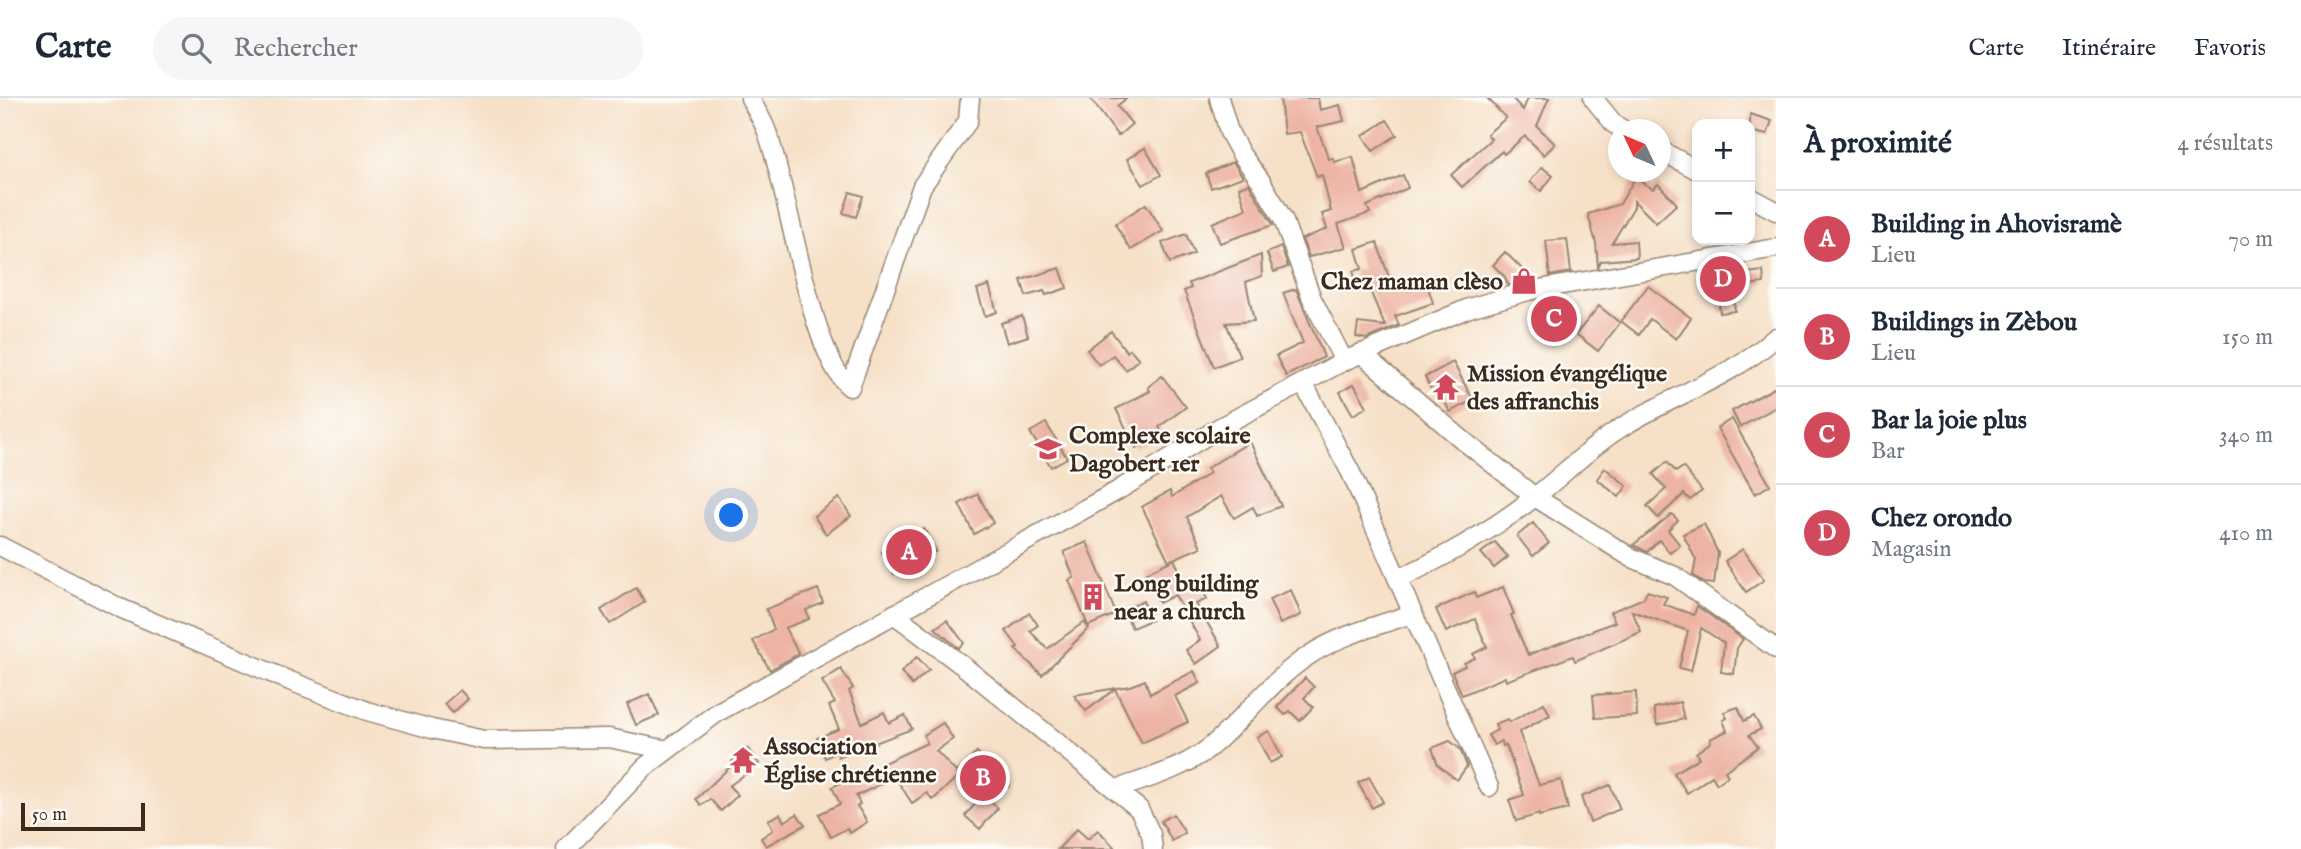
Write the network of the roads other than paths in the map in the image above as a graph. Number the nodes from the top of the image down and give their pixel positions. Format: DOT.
graph roads {
  1 [pos="750,98"];
  2 [pos="970,98"];
  3 [pos="1219,98"];
  4 [pos="1593,98"];
  5 [pos="1610,119"];
  6 [pos="1671,156"];
  7 [pos="1692,167"];
  8 [pos="1755,200"];
  9 [pos="1776,211"];
  10 [pos="1776,248"];
  11 [pos="1776,337"];
  12 [pos="1361,354"];
  13 [pos="1344,361"];
  14 [pos="1303,383"];
  15 [pos="1535,497"];
  16 [pos="0,546"];
  17 [pos="1398,579"];
  18 [pos="894,614"];
  19 [pos="1412,614"];
  20 [pos="1776,649"];
  21 [pos="667,750"];
  22 [pos="1489,787"];
  23 [pos="1117,789"];
  24 [pos="566,849"];
  25 [pos="1153,849"];
  1 -- 2 [label="street"];
  3 -- 13 [label="street"];
  4 -- 5 [label="street"];
  6 -- 7 [label="street"];
  8 -- 9 [label="street"];
  10 -- 12 [label="street"];
  11 -- 15 [label="street"];
  12 -- 13 [label="street"];
  12 -- 15 [label="street"];
  13 -- 14 [label="street"];
  14 -- 17 [label="street"];
  14 -- 18 [label="street"];
  15 -- 17 [label="street"];
  15 -- 20 [label="street"];
  16 -- 21 [label="street"];
  17 -- 19 [label="street"];
  18 -- 21 [label="street"];
  18 -- 23 [label="street"];
  19 -- 22 [label="street"];
  19 -- 23 [label="street"];
  21 -- 24 [label="street"];
  23 -- 25 [label="street"];
}
